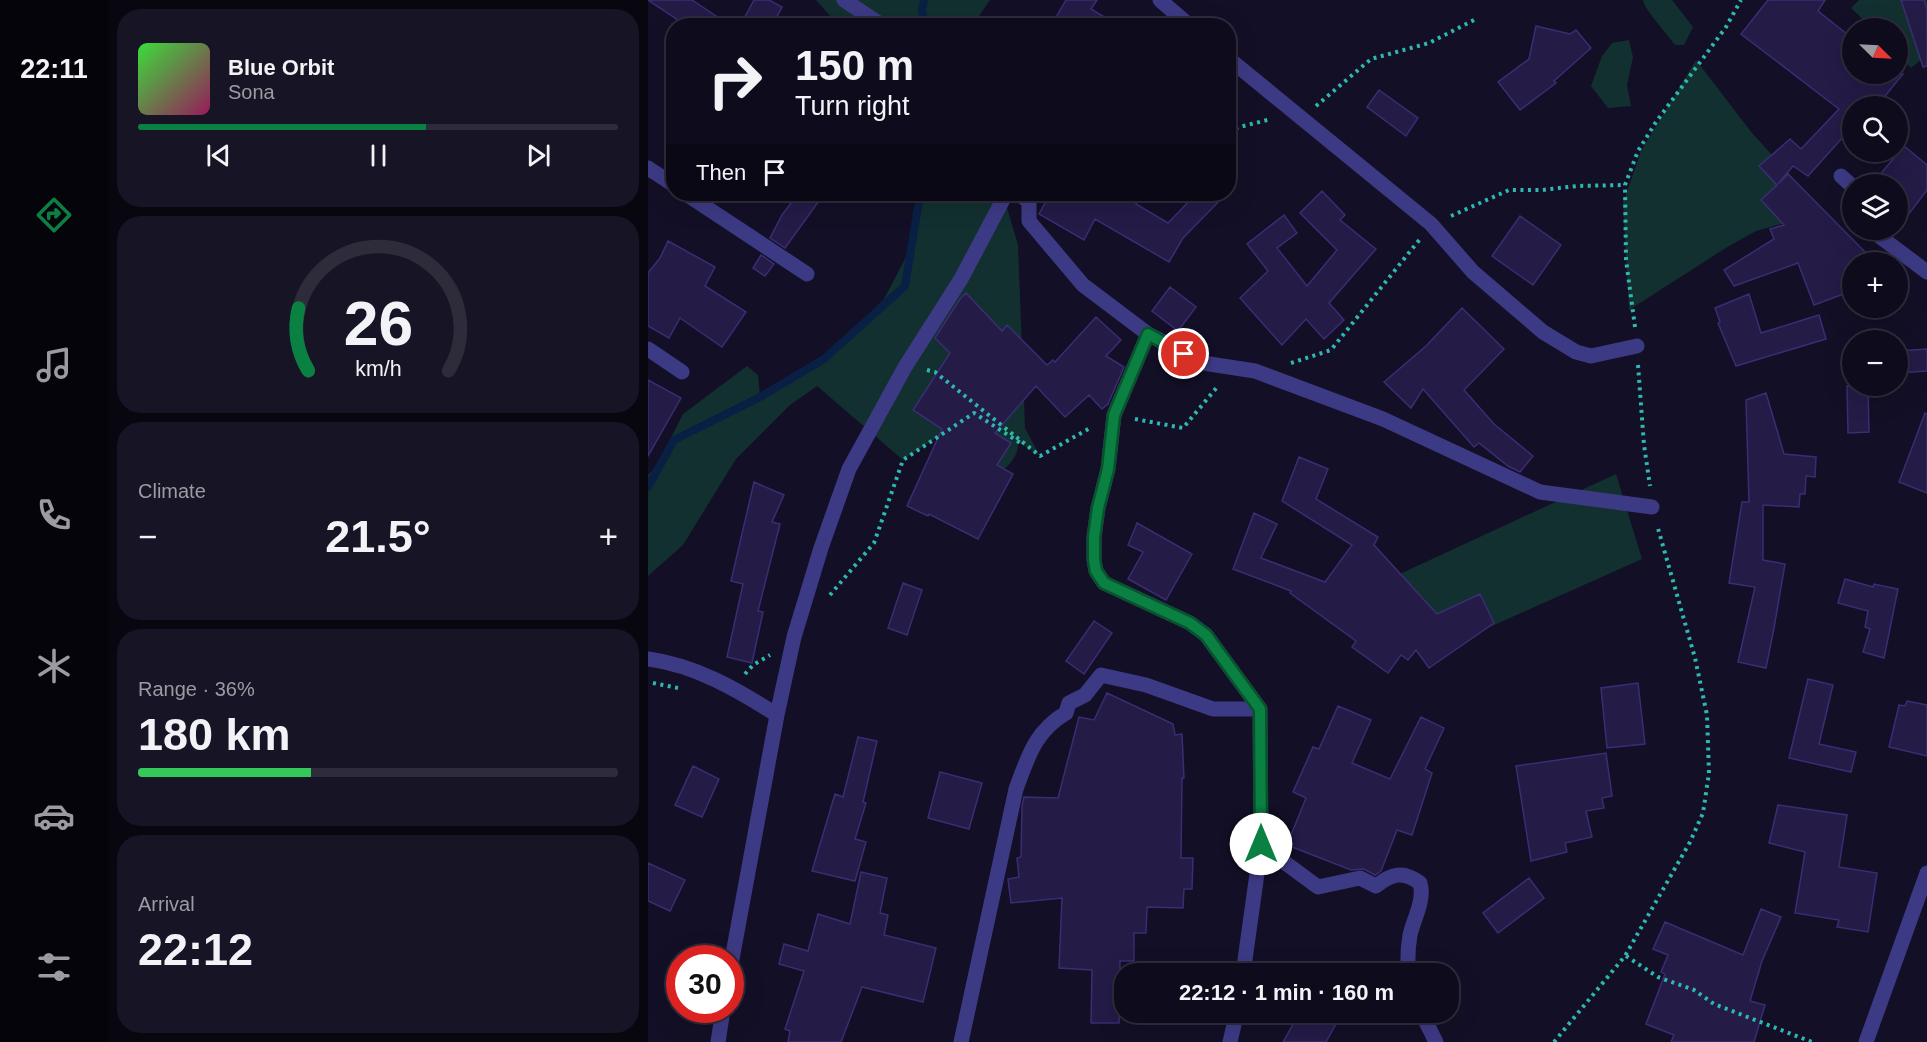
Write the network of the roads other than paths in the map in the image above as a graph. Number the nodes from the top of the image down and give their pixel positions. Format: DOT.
graph roads {
  1 [pos="844,0"];
  2 [pos="1160,0"];
  3 [pos="871,18"];
  4 [pos="1181,18"];
  5 [pos="1236,65"];
  6 [pos="648,168"];
  7 [pos="666,180"];
  8 [pos="697,201"];
  9 [pos="1002,201"];
  10 [pos="1028,201"];
  11 [pos="1884,240"];
  12 [pos="1927,272"];
  13 [pos="807,274"];
  14 [pos="1148,334"];
  15 [pos="1637,346"];
  16 [pos="648,349"];
  17 [pos="682,372"];
  18 [pos="1652,507"];
  19 [pos="648,658"];
  20 [pos="1260,709"];
  21 [pos="777,715"];
  22 [pos="1261,844"];
  23 [pos="1927,873"];
  24 [pos="734,945"];
  25 [pos="1245,963"];
  26 [pos="1408,963"];
  27 [pos="721,1023"];
  28 [pos="1234,1023"];
  29 [pos="1426,1023"];
  30 [pos="718,1042"];
  31 [pos="961,1042"];
  32 [pos="1230,1042"];
  33 [pos="1436,1042"];
  34 [pos="1866,1042"];
  1 -- 3 [label="street"];
  2 -- 4 [label="street"];
  5 -- 15 [label="street"];
  6 -- 7 [label="street"];
  8 -- 13 [label="street"];
  9 -- 21 [label="street"];
  10 -- 14 [label="street"];
  11 -- 12 [label="street"];
  14 -- 18 [label="street"];
  14 -- 20 [label="street"];
  16 -- 17 [label="street"];
  19 -- 21 [label="street"];
  20 -- 22 [label="street"];
  20 -- 31 [label="street"];
  21 -- 24 [label="street"];
  22 -- 25 [label="street"];
  22 -- 26 [label="street"];
  23 -- 34 [label="street"];
  27 -- 30 [label="street"];
  28 -- 32 [label="street"];
  29 -- 33 [label="street"];
}
